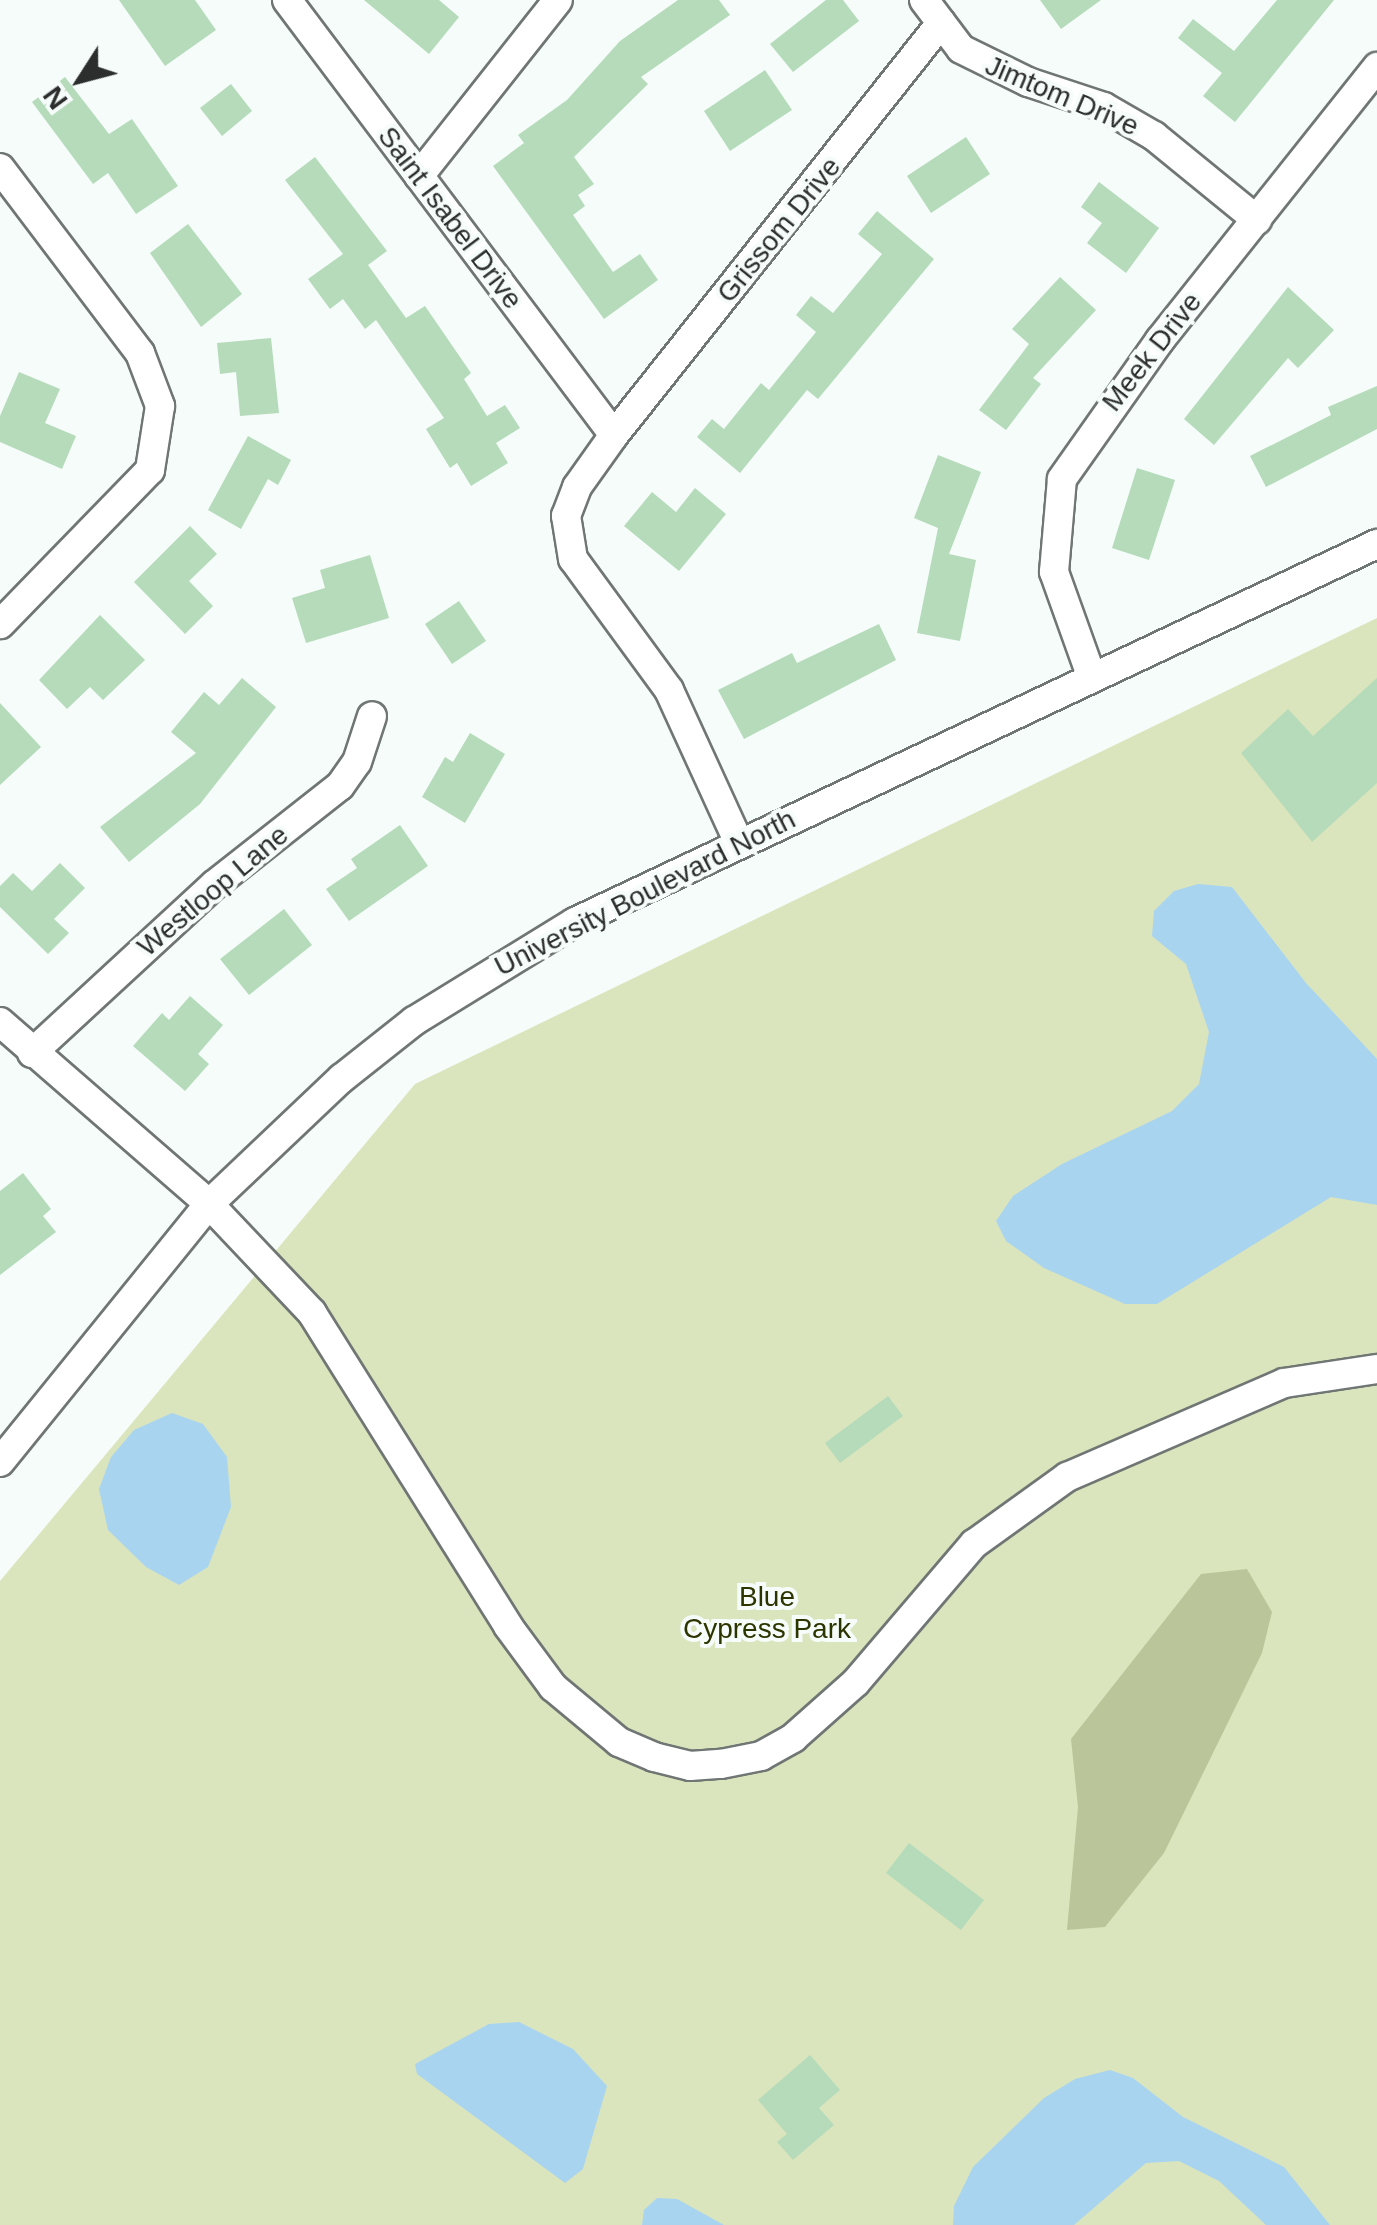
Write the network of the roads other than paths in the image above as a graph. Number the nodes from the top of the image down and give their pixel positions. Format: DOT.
graph roads {
  1 [pos="287,0"];
  2 [pos="558,0"];
  3 [pos="924,0"];
  4 [pos="941,23"];
  5 [pos="1377,67"];
  6 [pos="0,168"];
  7 [pos="419,176"];
  8 [pos="1257,220"];
  9 [pos="614,435"];
  10 [pos="1377,544"];
  11 [pos="0,624"];
  12 [pos="1092,678"];
  13 [pos="372,716"];
  14 [pos="740,843"];
  15 [pos="0,1022"];
  16 [pos="32,1054"];
  17 [pos="208,1204"];
  18 [pos="1377,1370"];
  19 [pos="0,1462"];
  1 -- 7 [label="street, Saint Isabel Drive"];
  2 -- 7 [label="street"];
  3 -- 4 [label="street, Jimtom Drive"];
  4 -- 8 [label="street, Jimtom Drive"];
  4 -- 9 [label="street, Grissom Drive"];
  5 -- 8 [label="street, Meek Drive"];
  6 -- 11 [label="street"];
  7 -- 9 [label="street, Saint Isabel Drive"];
  8 -- 12 [label="street, Meek Drive"];
  9 -- 14 [label="street, Grissom Drive"];
  10 -- 12 [label="street, University Boulevard North"];
  12 -- 14 [label="street, University Boulevard North"];
  13 -- 16 [label="street, Westloop Lane"];
  14 -- 17 [label="street, University Boulevard North"];
  15 -- 16 [label="street"];
  16 -- 17 [label="street"];
  17 -- 18 [label="street"];
  17 -- 19 [label="street, University Boulevard North"];
}
